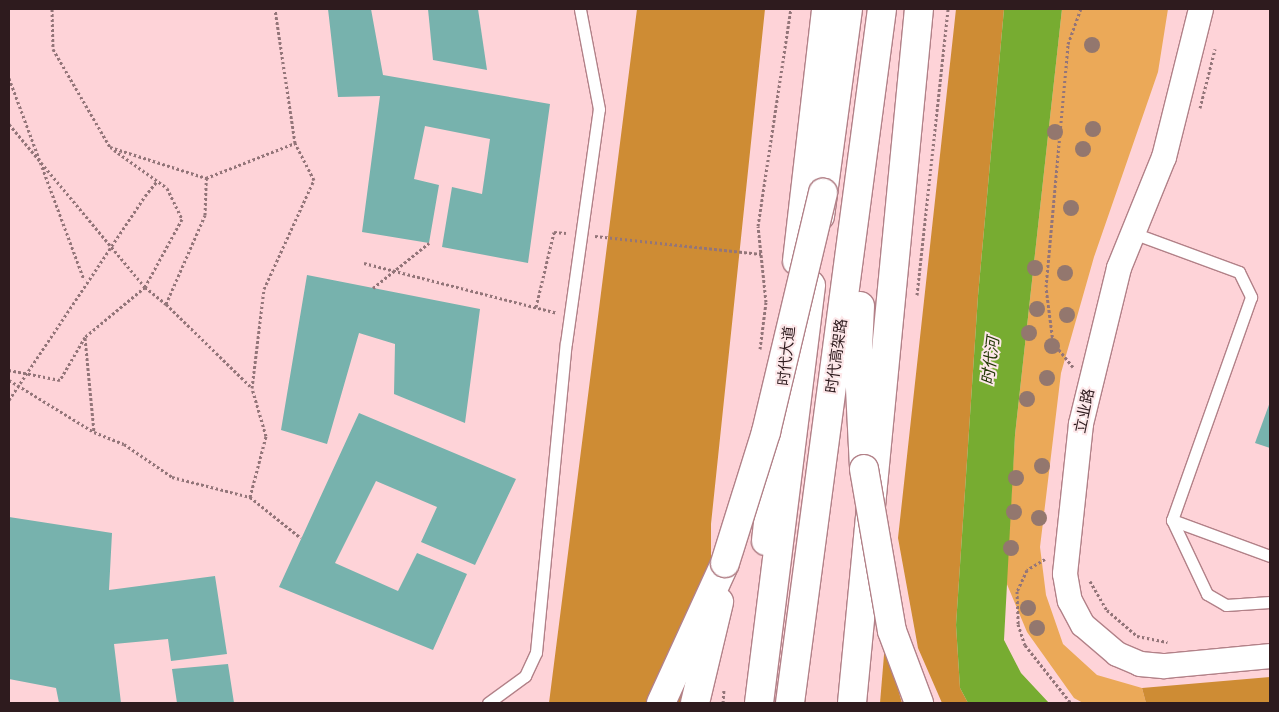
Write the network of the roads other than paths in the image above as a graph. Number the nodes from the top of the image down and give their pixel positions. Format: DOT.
graph roads {
  1 [pos="580,9"];
  2 [pos="826,9"];
  3 [pos="848,9"];
  4 [pos="882,9"];
  5 [pos="919,9"];
  6 [pos="1202,9"];
  7 [pos="873,86"];
  8 [pos="823,193"];
  9 [pos="1133,233"];
  10 [pos="1172,520"];
  11 [pos="1270,556"];
  12 [pos="726,564"];
  13 [pos="806,587"];
  14 [pos="1270,602"];
  15 [pos="1270,656"];
  16 [pos="488,703"];
  17 [pos="661,703"];
  18 [pos="695,703"];
  19 [pos="748,703"];
  20 [pos="759,703"];
  21 [pos="790,703"];
  22 [pos="803,703"];
  23 [pos="852,703"];
  24 [pos="919,703"];
  1 -- 16 [label="lane"];
  2 -- 19 [label="main road, 时代大道"];
  3 -- 8 [label="main road"];
  4 -- 7 [label="main road, 时代高架路"];
  5 -- 23 [label="main road"];
  6 -- 9 [label="street, 立业路"];
  7 -- 13 [label="main road, 时代高架路"];
  7 -- 24 [label="main road, bridge"];
  8 -- 12 [label="main road, bridge"];
  8 -- 20 [label="main road, bridge"];
  9 -- 10 [label="lane"];
  9 -- 15 [label="street, 立业路"];
  10 -- 11 [label="lane"];
  10 -- 14 [label="lane"];
  12 -- 17 [label="main road"];
  12 -- 18 [label="main road"];
  13 -- 21 [label="main road, 时代高架路"];
  13 -- 22 [label="main road"];
}
